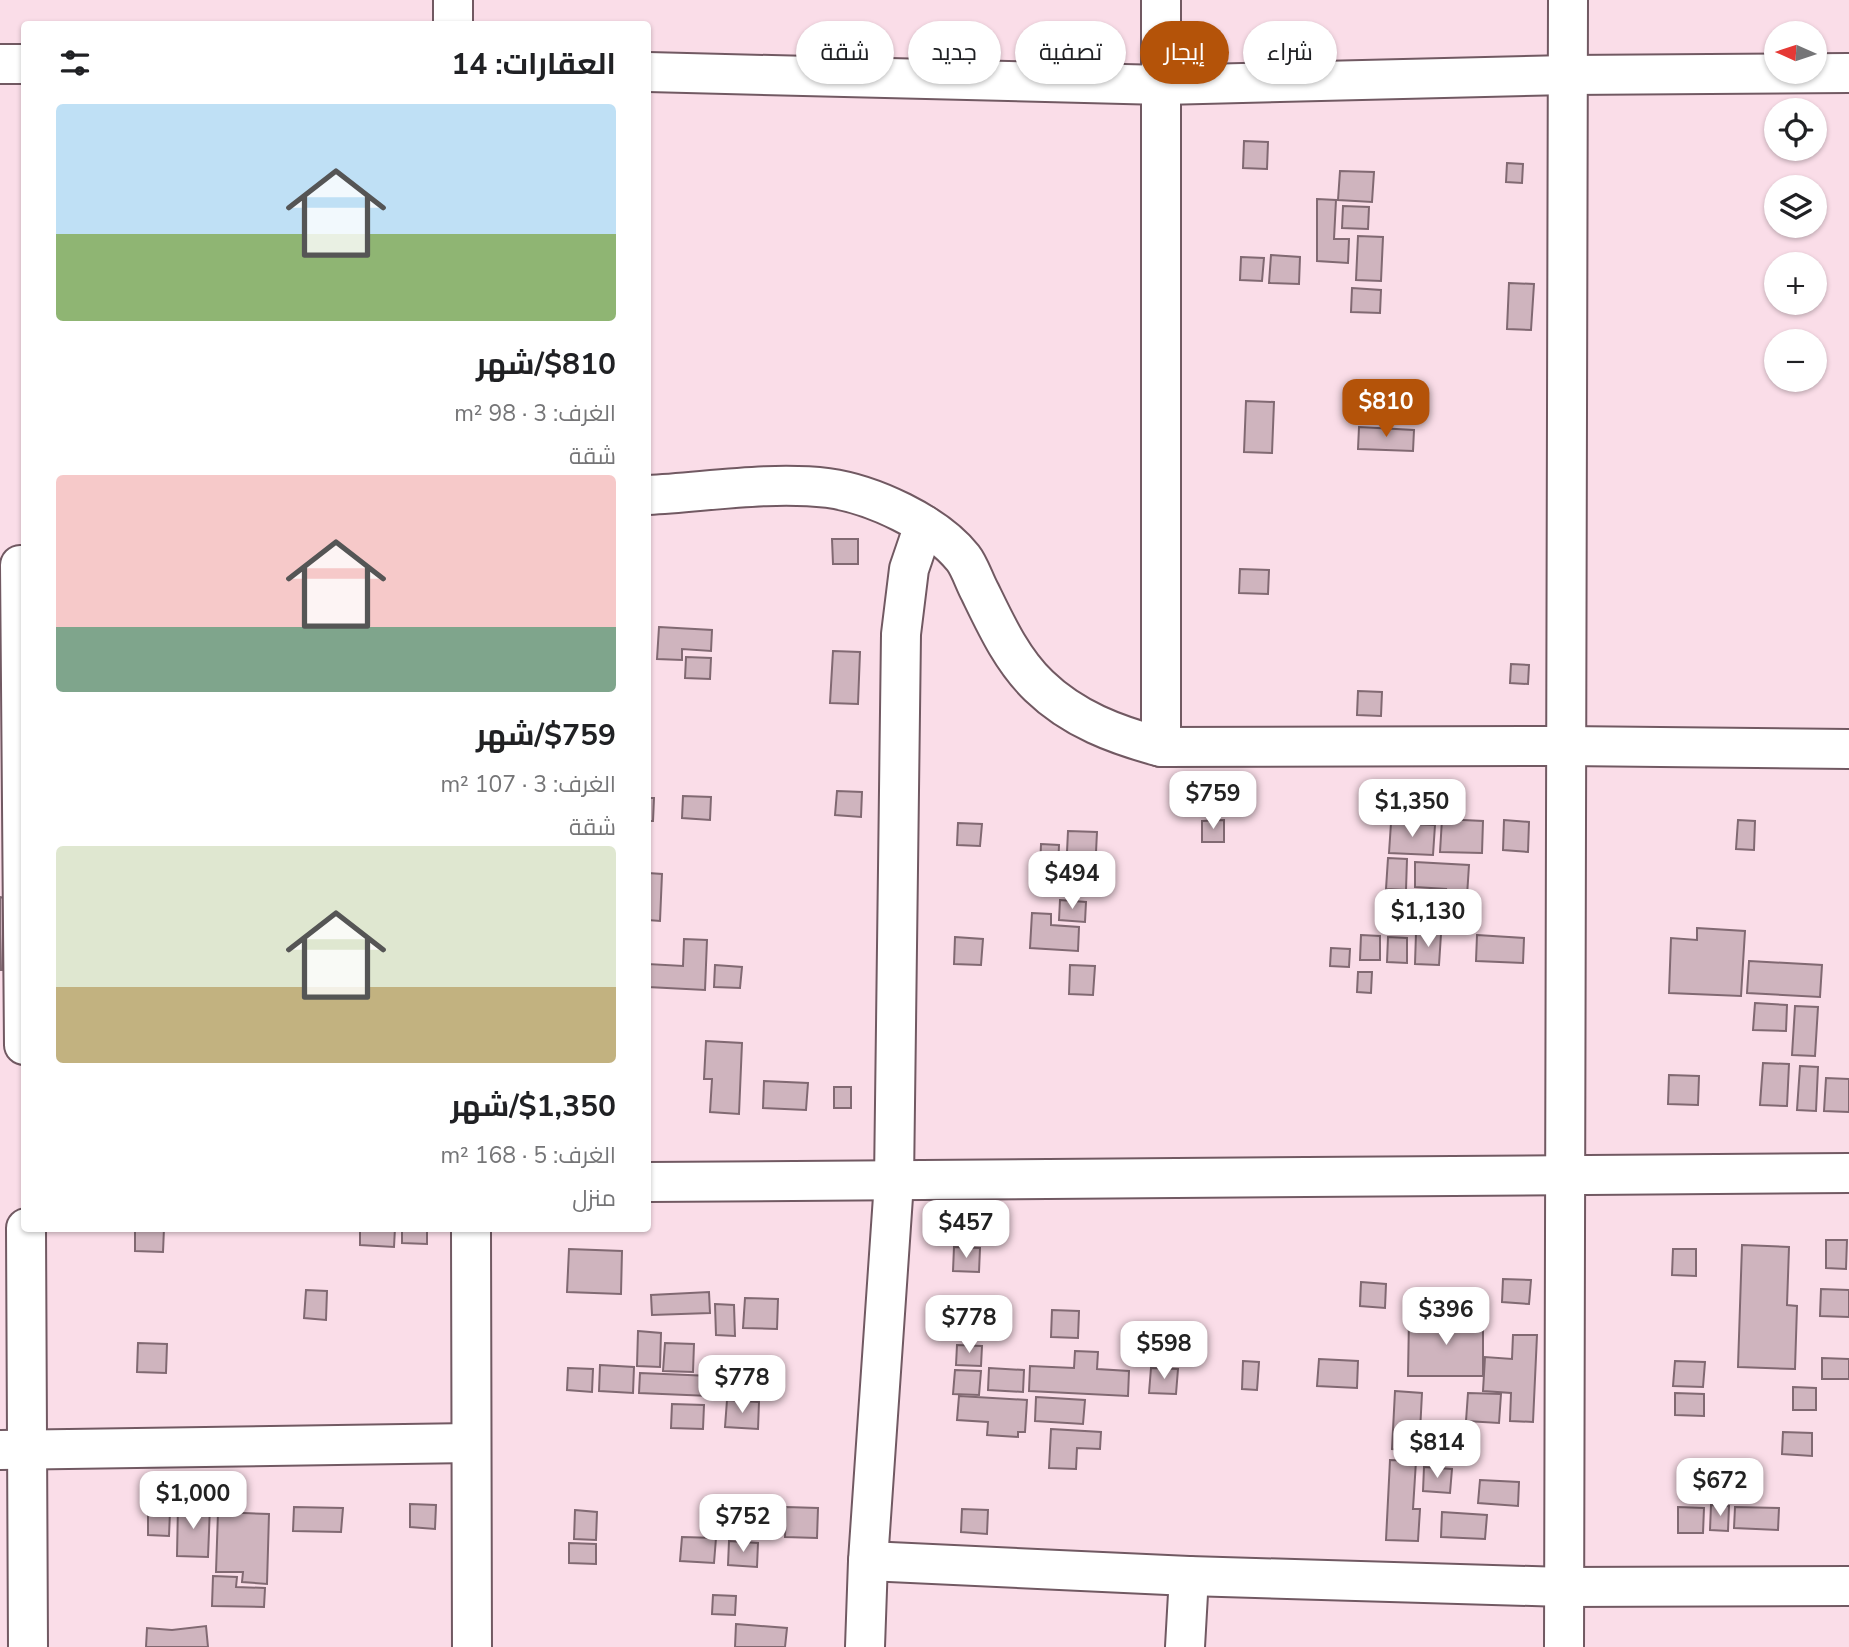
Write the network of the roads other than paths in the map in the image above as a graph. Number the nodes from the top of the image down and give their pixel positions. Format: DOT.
graph roads {
  1 [pos="453,0"];
  2 [pos="1161,0"];
  3 [pos="1568,0"];
  4 [pos="453,21"];
  5 [pos="0,64"];
  6 [pos="21,64"];
  7 [pos="651,72"];
  8 [pos="1849,73"];
  9 [pos="1568,75"];
  10 [pos="1163,85"];
  11 [pos="651,495"];
  12 [pos="924,525"];
  13 [pos="15,565"];
  14 [pos="1565,746"];
  15 [pos="1161,747"];
  16 [pos="1849,749"];
  17 [pos="21,885"];
  18 [pos="1849,1174"];
  19 [pos="1565,1177"];
  20 [pos="651,1181"];
  21 [pos="894,1182"];
  22 [pos="26,1232"];
  23 [pos="471,1232"];
  24 [pos="471,1443"];
  25 [pos="14,1450"];
  26 [pos="868,1561"];
  27 [pos="1189,1576"];
  28 [pos="1849,1586"];
  29 [pos="1564,1587"];
  30 [pos="28,1647"];
  31 [pos="472,1647"];
  32 [pos="866,1647"];
  33 [pos="1185,1647"];
  34 [pos="1564,1647"];
  1 -- 4 [label="street"];
  2 -- 10 [label="street"];
  3 -- 9 [label="street"];
  5 -- 6 [label="street"];
  7 -- 10 [label="street"];
  8 -- 9 [label="street"];
  9 -- 10 [label="street"];
  9 -- 14 [label="street"];
  10 -- 15 [label="street"];
  11 -- 12 [label="street"];
  12 -- 15 [label="street"];
  12 -- 21 [label="street"];
  13 -- 17 [label="street"];
  14 -- 15 [label="street"];
  14 -- 16 [label="street"];
  14 -- 19 [label="street"];
  18 -- 19 [label="street"];
  19 -- 21 [label="street"];
  19 -- 29 [label="street"];
  20 -- 21 [label="street"];
  21 -- 26 [label="street"];
  22 -- 25 [label="street"];
  23 -- 24 [label="street"];
  24 -- 25 [label="street"];
  24 -- 31 [label="street"];
  25 -- 30 [label="street"];
  26 -- 27 [label="street"];
  26 -- 32 [label="street"];
  27 -- 29 [label="street"];
  27 -- 33 [label="street"];
  28 -- 29 [label="street"];
  29 -- 34 [label="street"];
}
